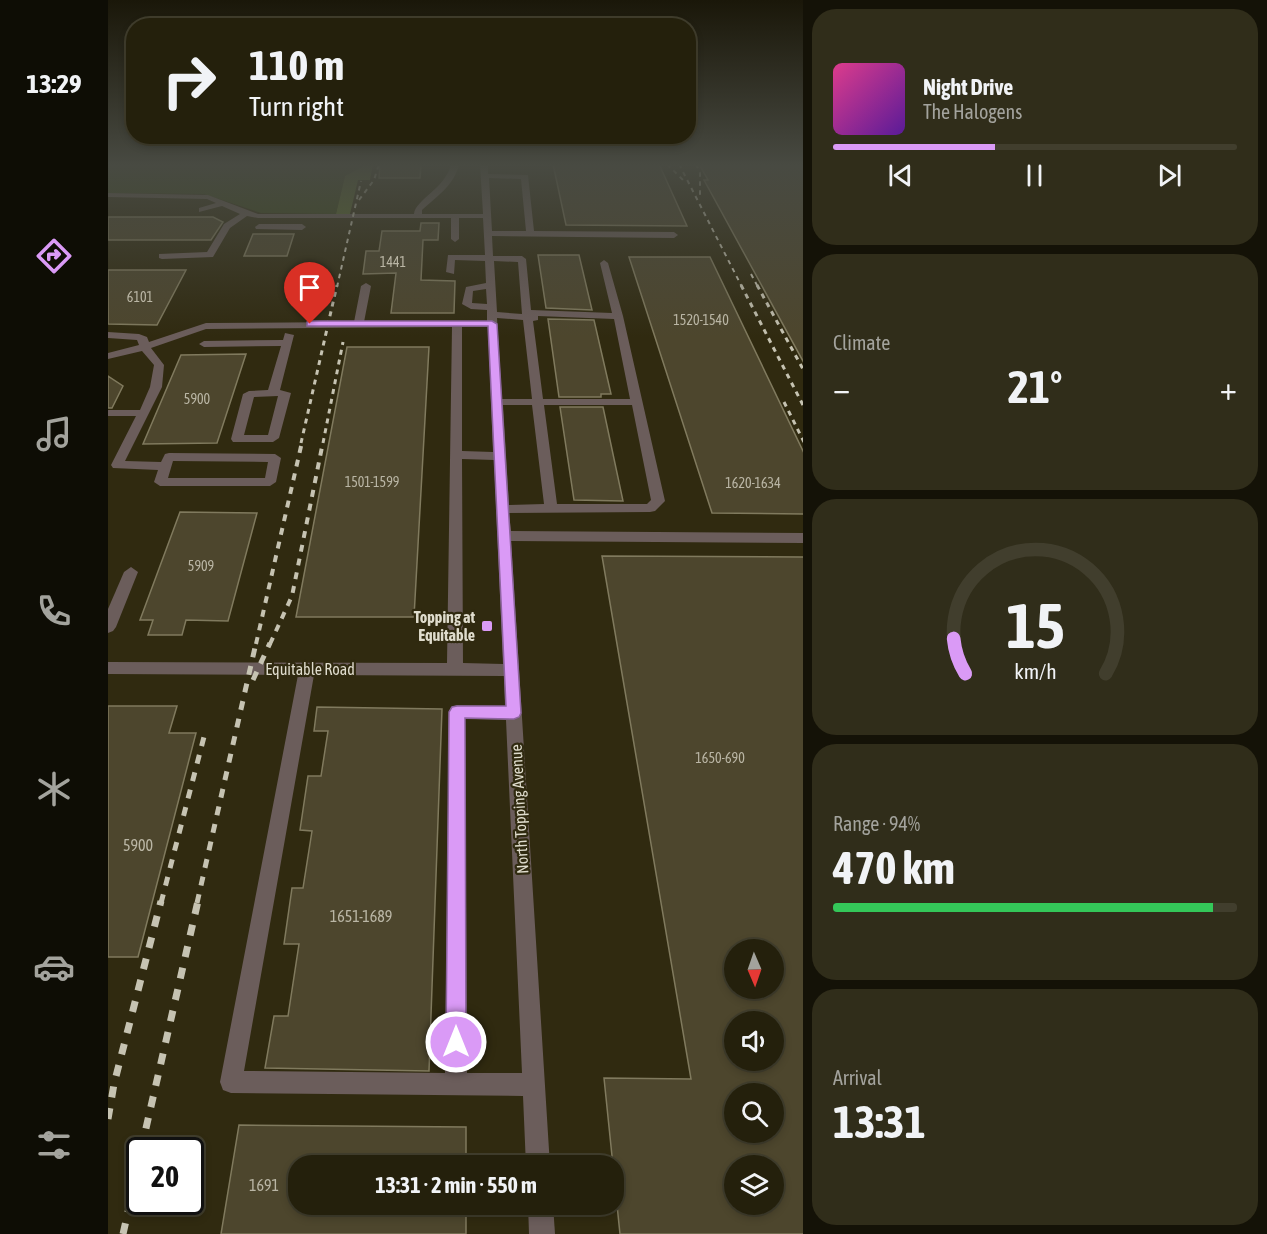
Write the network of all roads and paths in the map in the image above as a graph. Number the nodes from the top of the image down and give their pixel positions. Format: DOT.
graph roads {
  1 [pos="234,222"];
  2 [pos="308,222"];
  3 [pos="340,222"];
  4 [pos="455,222"];
  5 [pos="487,222"];
  6 [pos="529,222"];
  7 [pos="320,223"];
  8 [pos="260,227"];
  9 [pos="487,233"];
  10 [pos="530,233"];
  11 [pos="674,235"];
  12 [pos="454,239"];
  13 [pos="162,256"];
  14 [pos="488,257"];
  15 [pos="604,263"];
  16 [pos="451,272"];
  17 [pos="490,285"];
  18 [pos="366,286"];
  19 [pos="492,316"];
  20 [pos="527,316"];
  21 [pos="618,316"];
  22 [pos="292,324"];
  23 [pos="359,324"];
  24 [pos="457,324"];
  25 [pos="108,334"];
  26 [pos="204,344"];
  27 [pos="287,344"];
  28 [pos="145,348"];
  29 [pos="108,356"];
  30 [pos="273,393"];
  31 [pos="497,402"];
  32 [pos="637,402"];
  33 [pos="539,403"];
  34 [pos="108,412"];
  35 [pos="144,413"];
  36 [pos="456,455"];
  37 [pos="500,456"];
  38 [pos="165,466"];
  39 [pos="503,509"];
  40 [pos="551,510"];
  41 [pos="504,536"];
  42 [pos="803,538"];
  43 [pos="131,572"];
  44 [pos="108,627"];
  45 [pos="108,668"];
  46 [pos="307,669"];
  47 [pos="455,669"];
  48 [pos="511,670"];
  49 [pos="514,713"];
  50 [pos="534,1084"];
  51 [pos="456,1085"];
  52 [pos="537,1155"];
  53 [pos="541,1215"];
  54 [pos="542,1234"];
  1 -- 13 [label="street"];
  2 -- 7 [label="street"];
  3 -- 7 [label="street"];
  4 -- 12 [label="street"];
  5 -- 9 [label="street, North Topping Avenue"];
  6 -- 10 [label="street"];
  7 -- 8 [label="street"];
  9 -- 10 [label="street"];
  9 -- 14 [label="street, North Topping Avenue"];
  10 -- 11 [label="street"];
  14 -- 16 [label="street"];
  14 -- 17 [label="street, North Topping Avenue"];
  14 -- 20 [label="street"];
  15 -- 21 [label="street"];
  17 -- 19 [label="street, North Topping Avenue"];
  17 -- 19 [label="street"];
  18 -- 23 [label="street"];
  19 -- 20 [label="street"];
  19 -- 24 [label="street"];
  19 -- 31 [label="street, North Topping Avenue"];
  20 -- 21 [label="street"];
  20 -- 33 [label="street"];
  21 -- 32 [label="street"];
  22 -- 23 [label="street"];
  22 -- 27 [label="street"];
  22 -- 28 [label="street"];
  23 -- 24 [label="street"];
  24 -- 36 [label="street"];
  25 -- 28 [label="street"];
  26 -- 27 [label="street"];
  27 -- 30 [label="street"];
  28 -- 29 [label="street"];
  28 -- 35 [label="street"];
  30 -- 30 [label="street"];
  31 -- 33 [label="street"];
  31 -- 37 [label="street, North Topping Avenue"];
  32 -- 33 [label="street"];
  32 -- 40 [label="street"];
  33 -- 40 [label="street"];
  34 -- 35 [label="street"];
  35 -- 38 [label="street"];
  36 -- 37 [label="street"];
  36 -- 47 [label="street"];
  37 -- 39 [label="street, North Topping Avenue"];
  38 -- 38 [label="street"];
  39 -- 40 [label="street"];
  39 -- 41 [label="street, North Topping Avenue"];
  41 -- 42 [label="street"];
  41 -- 48 [label="street, North Topping Avenue"];
  43 -- 44 [label="street"];
  45 -- 46 [label="street, Equitable Road"];
  46 -- 47 [label="street, Equitable Road"];
  46 -- 51 [label="street"];
  47 -- 48 [label="street, Equitable Road"];
  48 -- 49 [label="street, North Topping Avenue"];
  49 -- 50 [label="street, North Topping Avenue"];
  49 -- 51 [label="street"];
  50 -- 51 [label="street"];
  50 -- 52 [label="street, North Topping Avenue"];
  53 -- 54 [label="street"];
}
